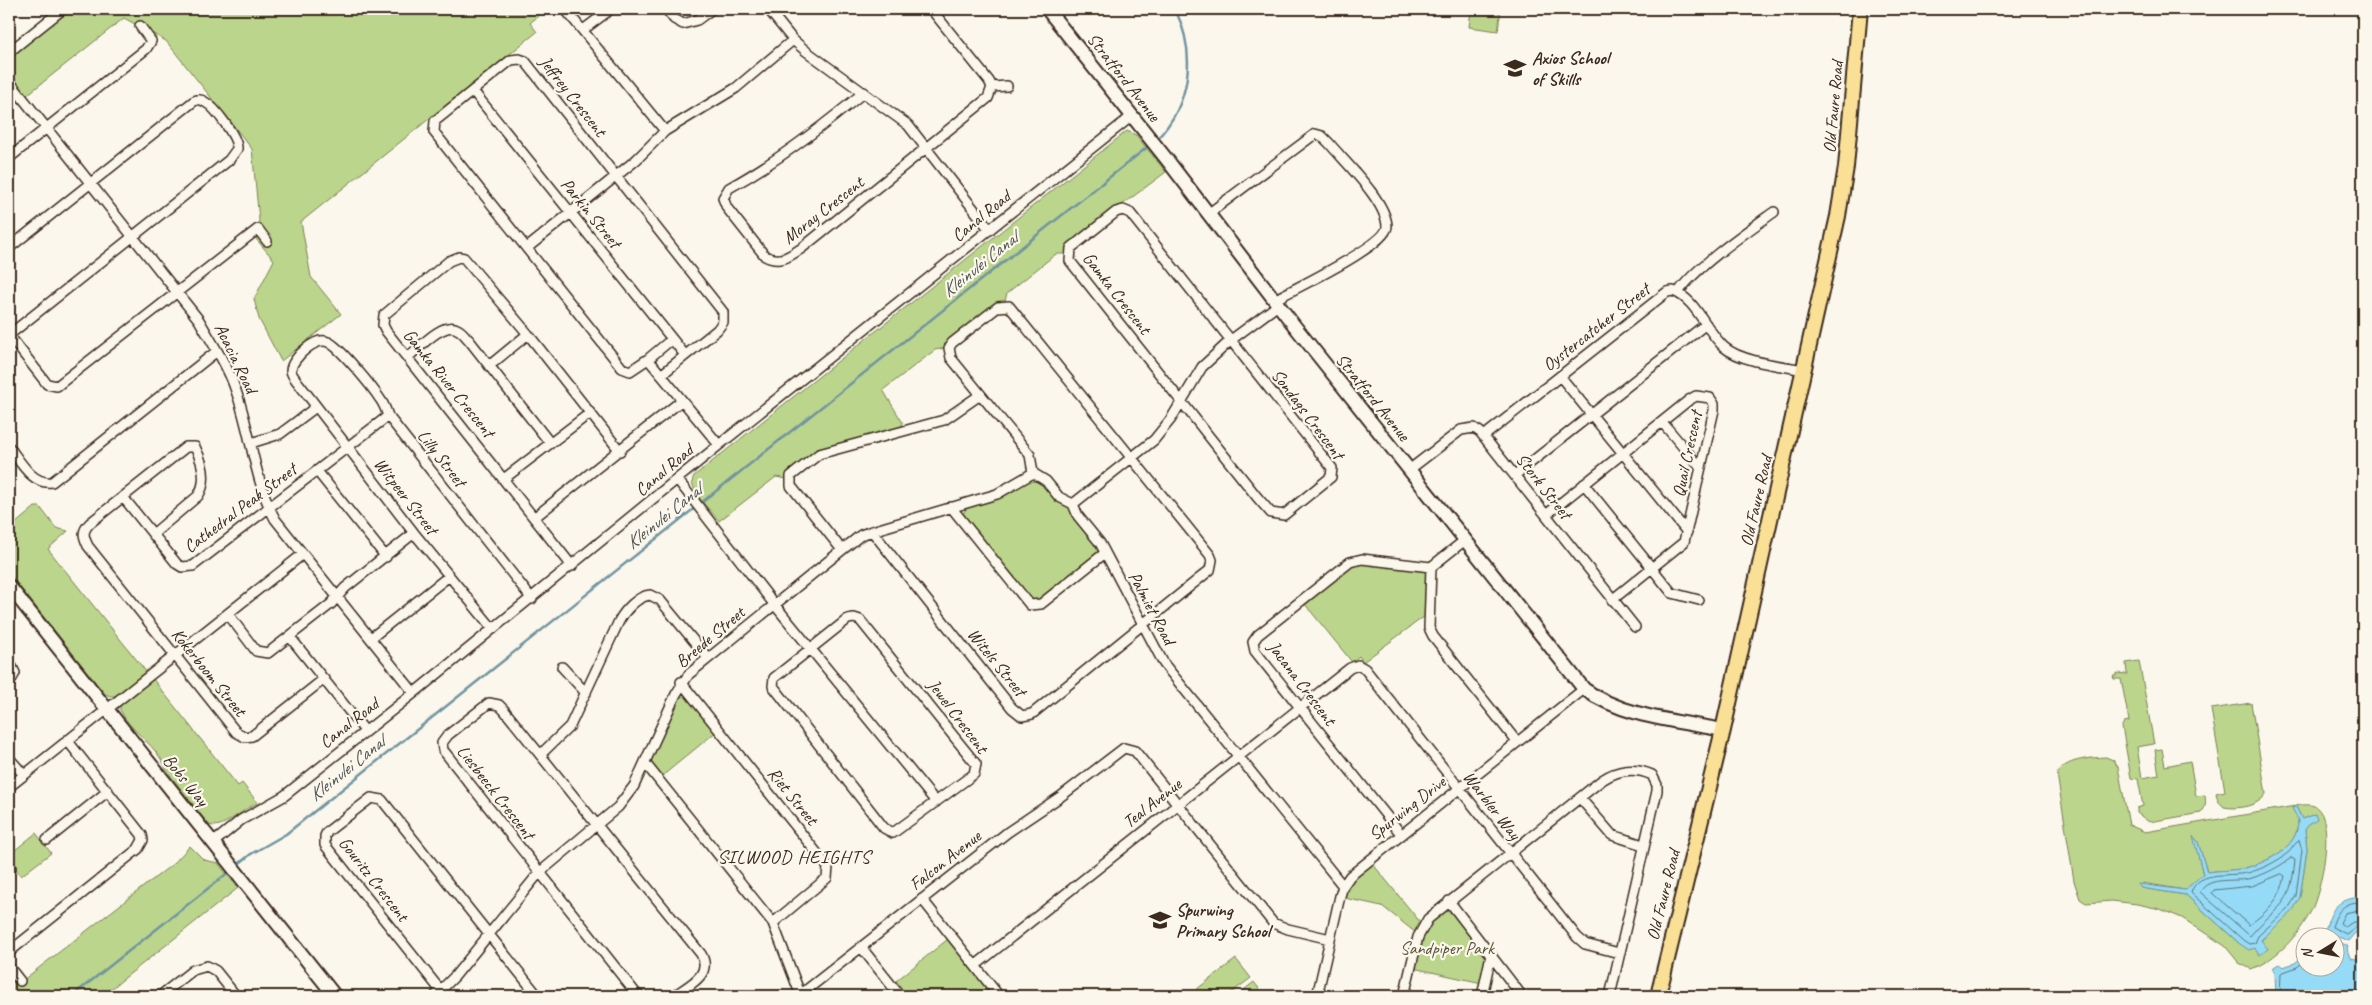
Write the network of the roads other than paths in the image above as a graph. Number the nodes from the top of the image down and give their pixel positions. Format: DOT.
graph roads {
  1 [pos="62,9"];
  2 [pos="566,9"];
  3 [pos="611,9"];
  4 [pos="666,9"];
  5 [pos="712,9"];
  6 [pos="768,9"];
  7 [pos="930,9"];
  8 [pos="1047,9"];
  9 [pos="1860,9"];
  10 [pos="140,26"];
  11 [pos="583,30"];
  12 [pos="793,40"];
  13 [pos="9,52"];
  14 [pos="9,80"];
  15 [pos="1007,86"];
  16 [pos="992,87"];
  17 [pos="472,91"];
  18 [pos="864,92"];
  19 [pos="1132,116"];
  20 [pos="46,128"];
  21 [pos="665,131"];
  22 [pos="927,148"];
  23 [pos="9,158"];
  24 [pos="616,176"];
  25 [pos="90,182"];
  26 [pos="1774,212"];
  27 [pos="570,213"];
  28 [pos="1208,214"];
  29 [pos="990,230"];
  30 [pos="133,236"];
  31 [pos="267,241"];
  32 [pos="9,248"];
  33 [pos="527,248"];
  34 [pos="178,292"];
  35 [pos="1678,293"];
  36 [pos="1276,302"];
  37 [pos="1706,324"];
  38 [pos="528,334"];
  39 [pos="9,335"];
  40 [pos="672,339"];
  41 [pos="1231,340"];
  42 [pos="324,341"];
  43 [pos="217,351"];
  44 [pos="685,355"];
  45 [pos="408,357"];
  46 [pos="648,359"];
  47 [pos="489,366"];
  48 [pos="1805,370"];
  49 [pos="661,375"];
  50 [pos="1560,376"];
  51 [pos="980,395"];
  52 [pos="1181,400"];
  53 [pos="681,401"];
  54 [pos="316,407"];
  55 [pos="590,413"];
  56 [pos="388,416"];
  57 [pos="1592,416"];
  58 [pos="1662,422"];
  59 [pos="1484,436"];
  60 [pos="251,443"];
  61 [pos="550,444"];
  62 [pos="718,445"];
  63 [pos="9,447"];
  64 [pos="347,447"];
  65 [pos="620,451"];
  66 [pos="1623,453"];
  67 [pos="1131,460"];
  68 [pos="1700,467"];
  69 [pos="1410,470"];
  70 [pos="317,471"];
  71 [pos="1033,473"];
  72 [pos="1515,475"];
  73 [pos="505,478"];
  74 [pos="679,482"];
  75 [pos="1584,484"];
  76 [pos="123,497"];
  77 [pos="1073,504"];
  78 [pos="269,507"];
  79 [pos="951,507"];
  80 [pos="1546,515"];
  81 [pos="535,518"];
  82 [pos="872,530"];
  83 [pos="1687,532"];
  84 [pos="414,533"];
  85 [pos="153,534"];
  86 [pos="1465,540"];
  87 [pos="842,550"];
  88 [pos="1105,553"];
  89 [pos="303,554"];
  90 [pos="386,557"];
  91 [pos="572,566"];
  92 [pos="1431,567"];
  93 [pos="1651,570"];
  94 [pos="449,576"];
  95 [pos="9,586"];
  96 [pos="338,597"];
  97 [pos="532,598"];
  98 [pos="1612,600"];
  99 [pos="1699,600"];
  100 [pos="774,604"];
  101 [pos="228,614"];
  102 [pos="1143,626"];
  103 [pos="1635,627"];
  104 [pos="493,629"];
  105 [pos="290,637"];
  106 [pos="371,638"];
  107 [pos="810,648"];
  108 [pos="175,655"];
  109 [pos="707,657"];
  110 [pos="9,661"];
  111 [pos="562,667"];
  112 [pos="1350,668"];
  113 [pos="324,679"];
  114 [pos="682,682"];
  115 [pos="9,684"];
  116 [pos="1584,689"];
  117 [pos="414,693"];
  118 [pos="586,693"];
  119 [pos="1299,708"];
  120 [pos="107,709"];
  121 [pos="1723,730"];
  122 [pos="365,731"];
  123 [pos="67,740"];
  124 [pos="1517,742"];
  125 [pos="541,754"];
  126 [pos="1238,757"];
  127 [pos="9,758"];
  128 [pos="645,763"];
  129 [pos="24,775"];
  130 [pos="9,787"];
  131 [pos="1459,788"];
  132 [pos="108,791"];
  133 [pos="1580,798"];
  134 [pos="936,802"];
  135 [pos="1177,804"];
  136 [pos="597,824"];
  137 [pos="1401,834"];
  138 [pos="47,840"];
  139 [pos="213,843"];
  140 [pos="1643,845"];
  141 [pos="1510,853"];
  142 [pos="539,873"];
  143 [pos="1343,886"];
  144 [pos="922,899"];
  145 [pos="1449,901"];
  146 [pos="773,923"];
  147 [pos="489,934"];
  148 [pos="1330,939"];
  149 [pos="861,947"];
  150 [pos="9,952"];
  151 [pos="1619,953"];
  152 [pos="1491,955"];
  153 [pos="976,965"];
  154 [pos="9,967"];
  155 [pos="20,981"];
  156 [pos="438,994"];
  157 [pos="160,996"];
  158 [pos="236,996"];
  159 [pos="335,996"];
  160 [pos="538,996"];
  161 [pos="638,996"];
  162 [pos="674,996"];
  163 [pos="801,996"];
  164 [pos="900,996"];
  165 [pos="999,996"];
  166 [pos="1317,996"];
  167 [pos="1404,996"];
  168 [pos="1482,996"];
  169 [pos="1522,996"];
  170 [pos="1610,996"];
  171 [pos="1658,996"];
  1 -- 13 [label="street"];
  2 -- 11 [label="street"];
  3 -- 11 [label="street"];
  4 -- 5 [label="street"];
  6 -- 12 [label="street"];
  7 -- 16 [label="street"];
  8 -- 19 [label="street, Stratford Avenue"];
  9 -- 48 [label="main road, Old Faure Road"];
  10 -- 20 [label="street"];
  11 -- 21 [label="street"];
  12 -- 18 [label="street"];
  12 -- 21 [label="street"];
  14 -- 20 [label="street, Acacia Road"];
  15 -- 16 [label="street"];
  16 -- 22 [label="street"];
  17 -- 24 [label="street, Jeffrey Crescent"];
  17 -- 27 [label="street, Parkin Street"];
  17 -- 33 [label="street, Jeffrey Crescent"];
  18 -- 22 [label="street"];
  18 -- 22 [label="street, Moray Crescent"];
  19 -- 28 [label="street, Stratford Avenue"];
  19 -- 29 [label="street, Canal Road"];
  20 -- 23 [label="street"];
  20 -- 25 [label="street, Acacia Road"];
  21 -- 24 [label="street"];
  22 -- 29 [label="street"];
  24 -- 27 [label="street"];
  24 -- 44 [label="street, Jeffrey Crescent"];
  25 -- 30 [label="street, Acacia Road"];
  25 -- 30 [label="street"];
  25 -- 32 [label="street"];
  26 -- 35 [label="street"];
  27 -- 33 [label="street"];
  27 -- 40 [label="street, Parkin Street"];
  28 -- 36 [label="street, Stratford Avenue"];
  28 -- 36 [label="street"];
  29 -- 62 [label="street, Canal Road"];
  30 -- 34 [label="street, Acacia Road"];
  30 -- 39 [label="street"];
  31 -- 34 [label="street"];
  33 -- 46 [label="street, Jeffrey Crescent"];
  34 -- 39 [label="street"];
  34 -- 43 [label="street, Acacia Road"];
  35 -- 37 [label="street, Oystercatcher Street"];
  35 -- 50 [label="street, Oystercatcher Street"];
  36 -- 41 [label="street"];
  36 -- 69 [label="street, Stratford Avenue"];
  37 -- 48 [label="street, Oystercatcher Street"];
  37 -- 57 [label="street"];
  38 -- 45 [label="street, Gamka River Crescent"];
  38 -- 47 [label="street"];
  38 -- 55 [label="street, Gamka River Crescent"];
  40 -- 44 [label="street, Parkin Street"];
  40 -- 46 [label="street"];
  41 -- 52 [label="street"];
  41 -- 52 [label="street, Sondags Crescent"];
  41 -- 52 [label="street, Gamka Crescent"];
  42 -- 54 [label="street, Witpeer Street"];
  42 -- 56 [label="street, Lilly Street"];
  43 -- 60 [label="street, Acacia Road"];
  43 -- 63 [label="street"];
  44 -- 49 [label="street, Jeffrey Crescent"];
  45 -- 47 [label="street"];
  45 -- 73 [label="street, Gamka River Crescent"];
  46 -- 49 [label="street"];
  47 -- 61 [label="street"];
  48 -- 121 [label="main road, Old Faure Road"];
  49 -- 53 [label="street"];
  50 -- 57 [label="street"];
  50 -- 59 [label="street, Oystercatcher Street"];
  51 -- 67 [label="street"];
  51 -- 71 [label="street"];
  51 -- 87 [label="street"];
  52 -- 67 [label="street"];
  53 -- 62 [label="street"];
  53 -- 65 [label="street"];
  54 -- 60 [label="street"];
  54 -- 64 [label="street, Witpeer Street"];
  55 -- 61 [label="street"];
  55 -- 65 [label="street, Gamka River Crescent"];
  56 -- 64 [label="street, Cathedral Peak Street"];
  56 -- 97 [label="street, Lilly Street"];
  57 -- 66 [label="street"];
  57 -- 72 [label="street"];
  58 -- 66 [label="street, Quail Crescent"];
  58 -- 68 [label="street"];
  58 -- 68 [label="street, Quail Crescent"];
  59 -- 69 [label="street"];
  59 -- 72 [label="street, Stork Street"];
  60 -- 78 [label="street, Acacia Road"];
  61 -- 73 [label="street"];
  62 -- 74 [label="street, Canal Road"];
  64 -- 70 [label="street, Cathedral Peak Street"];
  64 -- 84 [label="street, Witpeer Street"];
  65 -- 81 [label="street"];
  66 -- 75 [label="street, Quail Crescent"];
  66 -- 83 [label="street"];
  67 -- 77 [label="street"];
  67 -- 102 [label="street"];
  68 -- 83 [label="street, Quail Crescent"];
  69 -- 86 [label="street, Stratford Avenue"];
  70 -- 78 [label="street, Cathedral Peak Street"];
  70 -- 90 [label="street"];
  71 -- 77 [label="street, Palmiet Road"];
  71 -- 79 [label="street, Breede Street"];
  72 -- 80 [label="street, Stork Street"];
  73 -- 81 [label="street, Gamka River Crescent"];
  74 -- 91 [label="street, Canal Road"];
  74 -- 100 [label="street"];
  75 -- 80 [label="street, Quail Crescent"];
  75 -- 93 [label="street"];
  76 -- 85 [label="street, Cathedral Peak Street"];
  76 -- 85 [label="street"];
  76 -- 108 [label="street, Kokerboom Street"];
  77 -- 88 [label="street, Palmiet Road"];
  78 -- 85 [label="street, Cathedral Peak Street"];
  78 -- 89 [label="street, Acacia Road"];
  79 -- 82 [label="street, Breede Street"];
  79 -- 88 [label="street"];
  80 -- 98 [label="street, Stork Street"];
  81 -- 91 [label="street, Gamka River Crescent"];
  82 -- 87 [label="street, Breede Street"];
  82 -- 102 [label="street, Witels Street"];
  83 -- 93 [label="street, Quail Crescent"];
  84 -- 90 [label="street"];
  84 -- 94 [label="street, Witpeer Street"];
  86 -- 92 [label="street"];
  86 -- 116 [label="street, Stratford Avenue"];
  87 -- 100 [label="street, Breede Street"];
  88 -- 102 [label="street, Palmiet Road"];
  89 -- 96 [label="street, Acacia Road"];
  89 -- 101 [label="street"];
  90 -- 96 [label="street"];
  91 -- 97 [label="street, Canal Road"];
  92 -- 119 [label="street, Jacana Crescent"];
  92 -- 124 [label="street"];
  93 -- 98 [label="street, Quail Crescent"];
  93 -- 99 [label="street"];
  94 -- 104 [label="street, Witpeer Street"];
  94 -- 106 [label="street"];
  95 -- 120 [label="street, Bobs Way"];
  96 -- 105 [label="street"];
  96 -- 106 [label="street, Acacia Road"];
  97 -- 104 [label="street, Canal Road"];
  98 -- 103 [label="street, Stork Street"];
  100 -- 107 [label="street"];
  100 -- 109 [label="street, Breede Street"];
  101 -- 105 [label="street"];
  101 -- 108 [label="street"];
  102 -- 126 [label="street, Palmiet Road"];
  104 -- 117 [label="street, Canal Road"];
  105 -- 113 [label="street"];
  106 -- 117 [label="street, Acacia Road"];
  107 -- 134 [label="street"];
  107 -- 134 [label="street, Jewel Crescent"];
  107 -- 134 [label="street, Jewel Crescent"];
  108 -- 113 [label="street, Kokerboom Street"];
  108 -- 120 [label="street"];
  109 -- 114 [label="street, Breede Street"];
  109 -- 118 [label="street"];
  110 -- 115 [label="street"];
  111 -- 118 [label="street"];
  112 -- 119 [label="street, Teal Avenue"];
  112 -- 131 [label="street, Warbler Way"];
  113 -- 122 [label="street"];
  114 -- 128 [label="street, Breede Street"];
  114 -- 146 [label="street, Riet Street"];
  116 -- 121 [label="street, Stratford Avenue"];
  116 -- 124 [label="street, Spurwing Drive"];
  117 -- 122 [label="street, Canal Road"];
  118 -- 125 [label="street"];
  119 -- 126 [label="street, Teal Avenue"];
  119 -- 137 [label="street, Jacana Crescent"];
  120 -- 123 [label="street"];
  120 -- 139 [label="street, Bobs Way"];
  121 -- 171 [label="main road, Old Faure Road"];
  122 -- 139 [label="street, Canal Road"];
  123 -- 129 [label="street"];
  123 -- 132 [label="street"];
  124 -- 131 [label="street, Spurwing Drive"];
  125 -- 136 [label="street, Liesbeeck Crescent"];
  125 -- 142 [label="street, Liesbeeck Crescent"];
  126 -- 135 [label="street, Teal Avenue"];
  126 -- 143 [label="street, Palmiet Road"];
  127 -- 129 [label="street"];
  128 -- 136 [label="street, Breede Street"];
  128 -- 146 [label="street"];
  129 -- 130 [label="street"];
  131 -- 137 [label="street, Spurwing Drive"];
  131 -- 141 [label="street, Warbler Way"];
  132 -- 138 [label="street"];
  132 -- 150 [label="street"];
  133 -- 140 [label="street"];
  133 -- 140 [label="street"];
  133 -- 141 [label="street"];
  135 -- 144 [label="street, Falcon Avenue"];
  135 -- 148 [label="street"];
  135 -- 153 [label="street, Teal Avenue"];
  136 -- 142 [label="street, Breede Street"];
  136 -- 162 [label="street, Liesbeeck Crescent"];
  137 -- 143 [label="street, Spurwing Drive"];
  139 -- 159 [label="street, Bobs Way"];
  140 -- 151 [label="street"];
  141 -- 145 [label="street"];
  141 -- 151 [label="street, Warbler Way"];
  142 -- 147 [label="street, Breede Street"];
  142 -- 161 [label="street"];
  143 -- 148 [label="street, Spurwing Drive"];
  144 -- 149 [label="street, Falcon Avenue"];
  144 -- 153 [label="street"];
  145 -- 152 [label="street"];
  145 -- 167 [label="street"];
  146 -- 163 [label="street"];
  147 -- 156 [label="street, Breede Street"];
  147 -- 156 [label="street, Gouritz Crescent"];
  147 -- 160 [label="street"];
  148 -- 166 [label="street, Spurwing Drive"];
  149 -- 163 [label="street, Falcon Avenue"];
  149 -- 164 [label="street"];
  151 -- 170 [label="street"];
  152 -- 168 [label="street"];
  152 -- 169 [label="street"];
  153 -- 165 [label="street"];
  154 -- 155 [label="street"];
  157 -- 158 [label="street"];
}
